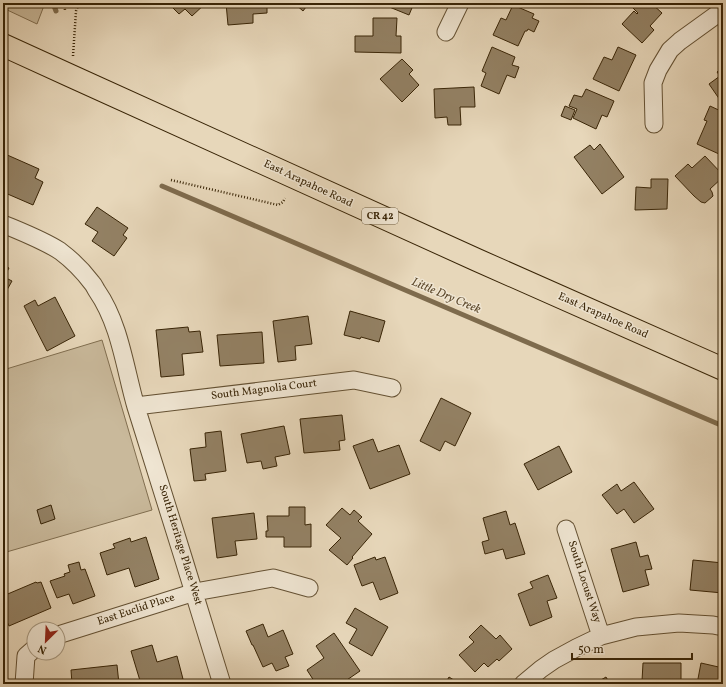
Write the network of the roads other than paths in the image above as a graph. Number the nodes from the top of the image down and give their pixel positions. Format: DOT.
graph roads {
  1 [pos="460,3"];
  2 [pos="723,10"];
  3 [pos="446,32"];
  4 [pos="3,46"];
  5 [pos="654,124"];
  6 [pos="3,224"];
  7 [pos="723,369"];
  8 [pos="392,388"];
  9 [pos="136,406"];
  10 [pos="566,528"];
  11 [pos="309,588"];
  12 [pos="195,592"];
  13 [pos="723,627"];
  14 [pos="66,632"];
  15 [pos="602,636"];
  16 [pos="26,656"];
  17 [pos="24,684"];
  18 [pos="222,684"];
  19 [pos="524,684"];
  1 -- 3 [label="street"];
  2 -- 5 [label="street"];
  4 -- 7 [label="main road, East Arapahoe Road / CR 42"];
  6 -- 9 [label="street, South Heritage Place West"];
  8 -- 9 [label="street, South Magnolia Court"];
  9 -- 12 [label="street, South Heritage Place West"];
  10 -- 15 [label="street, South Locust Way"];
  11 -- 12 [label="street, East Euclid Place"];
  12 -- 14 [label="street, East Euclid Place"];
  12 -- 18 [label="street, South Heritage Place West"];
  13 -- 15 [label="street, South Locust Way"];
  15 -- 19 [label="street, South Locust Way"];
  16 -- 17 [label="street"];
}
